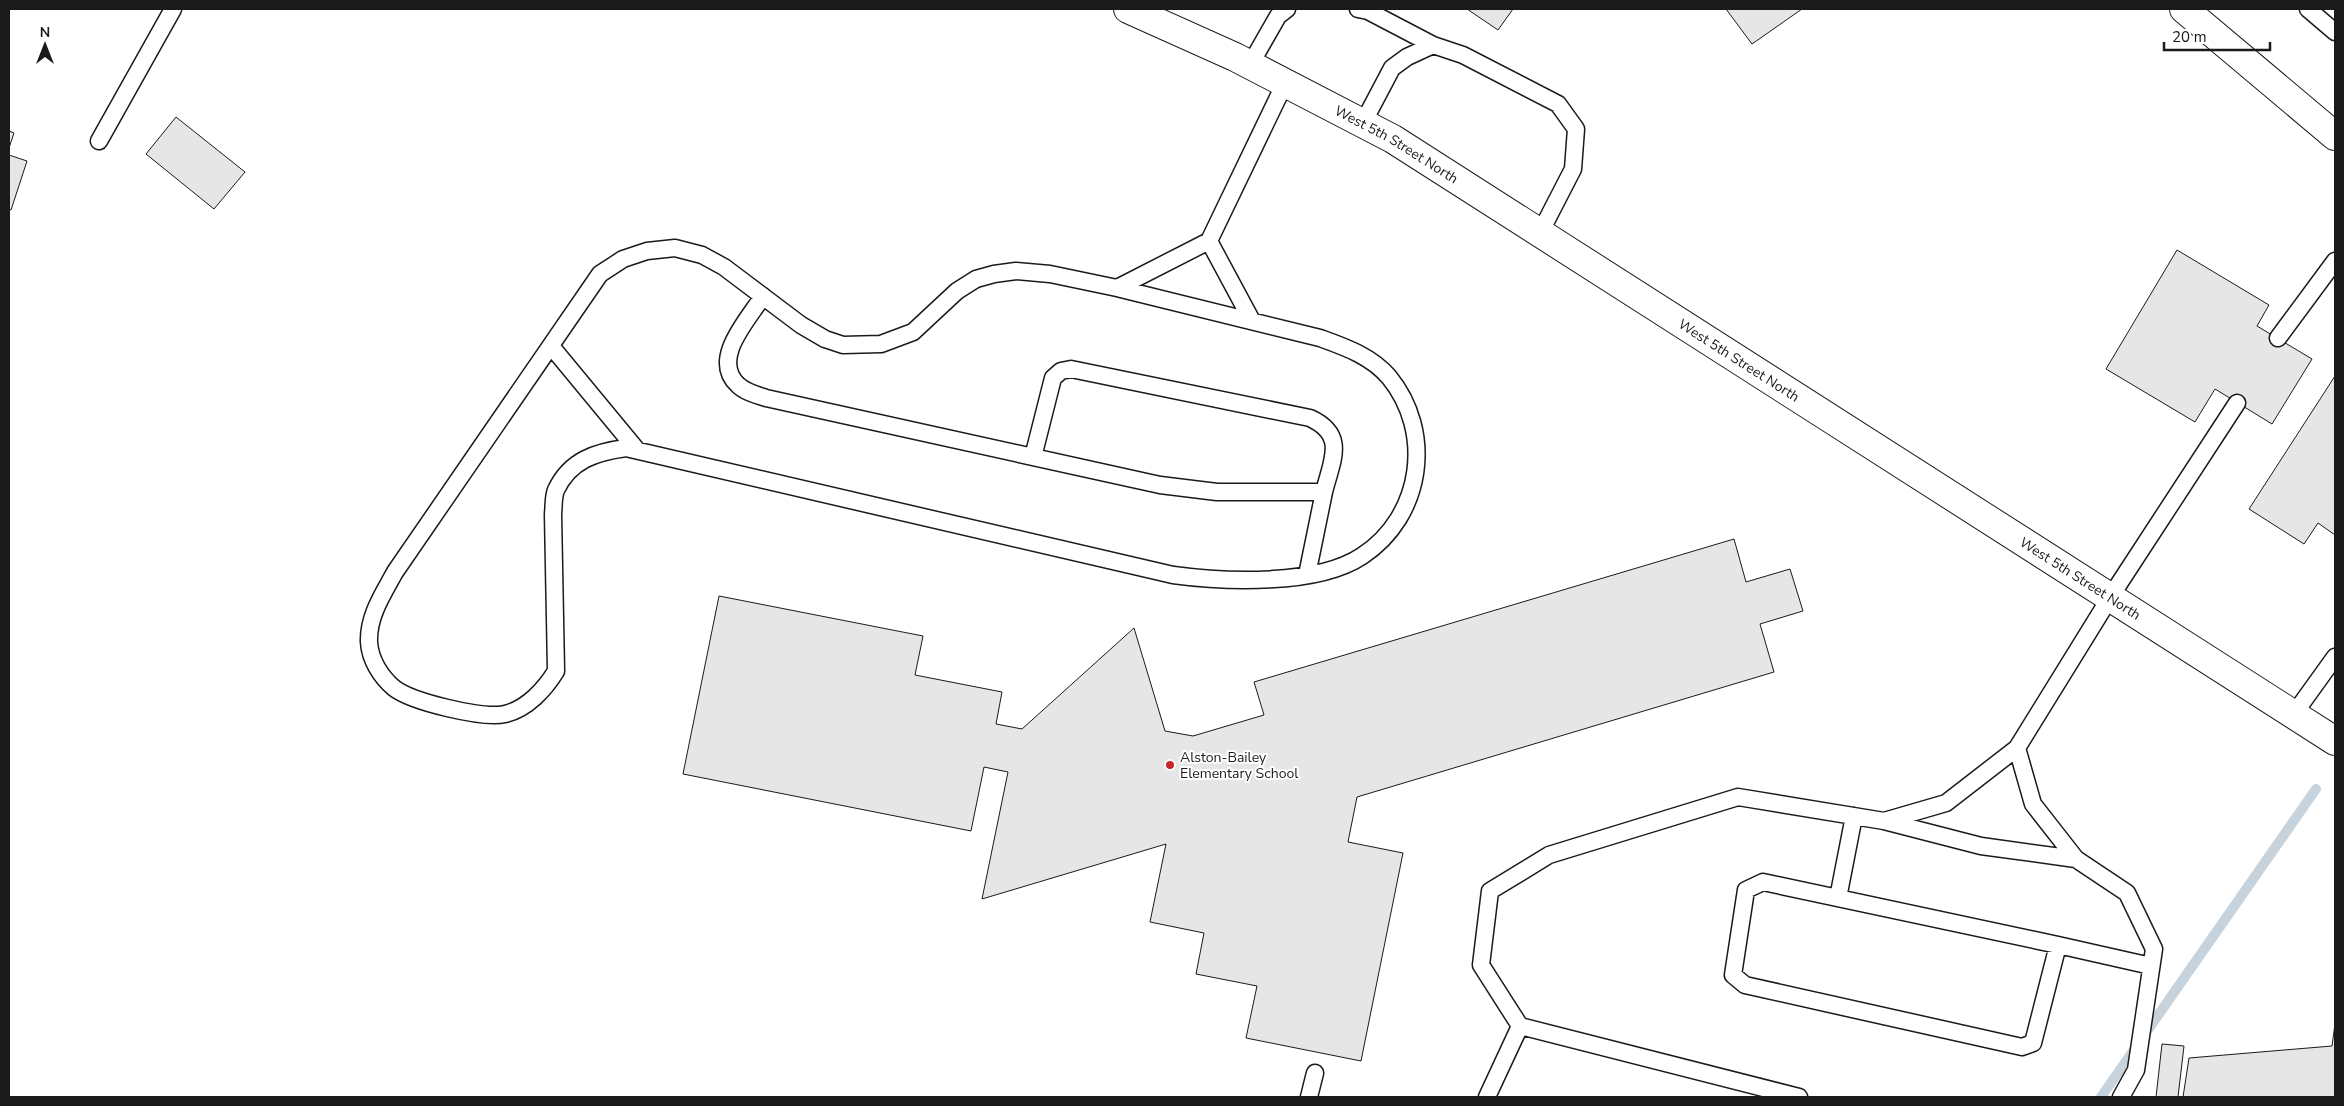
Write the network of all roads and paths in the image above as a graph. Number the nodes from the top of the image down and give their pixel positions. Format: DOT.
graph roads {
  1 [pos="173,9"];
  2 [pos="1128,9"];
  3 [pos="1287,9"];
  4 [pos="1358,9"];
  5 [pos="2184,9"];
  6 [pos="2308,9"];
  7 [pos="2335,32"];
  8 [pos="1433,45"];
  9 [pos="1250,65"];
  10 [pos="1285,83"];
  11 [pos="1363,123"];
  12 [pos="2335,136"];
  13 [pos="100,141"];
  14 [pos="1540,233"];
  15 [pos="1209,241"];
  16 [pos="2335,261"];
  17 [pos="1117,288"];
  18 [pos="763,296"];
  19 [pos="1252,321"];
  20 [pos="2278,338"];
  21 [pos="551,346"];
  22 [pos="2237,403"];
  23 [pos="637,450"];
  24 [pos="1033,457"];
  25 [pos="1324,492"];
  26 [pos="1307,575"];
  27 [pos="2111,596"];
  28 [pos="2335,657"];
  29 [pos="2294,714"];
  30 [pos="2335,741"];
  31 [pos="2017,748"];
  32 [pos="1854,816"];
  33 [pos="1884,821"];
  34 [pos="2076,859"];
  35 [pos="1838,898"];
  36 [pos="2058,945"];
  37 [pos="2151,966"];
  38 [pos="1520,1026"];
  39 [pos="1315,1073"];
  40 [pos="1309,1097"];
  41 [pos="1487,1097"];
  42 [pos="1798,1097"];
  43 [pos="2121,1097"];
  1 -- 13 [label="lane"];
  2 -- 9 [label="main road, West 5th Street North"];
  3 -- 9 [label="lane"];
  4 -- 8 [label="lane"];
  5 -- 12 [label="main road"];
  6 -- 7 [label="lane"];
  8 -- 11 [label="lane"];
  8 -- 14 [label="lane"];
  9 -- 10 [label="main road, West 5th Street North"];
  10 -- 11 [label="main road, West 5th Street North"];
  10 -- 15 [label="lane"];
  11 -- 14 [label="main road, West 5th Street North"];
  14 -- 27 [label="main road, West 5th Street North"];
  15 -- 17 [label="lane"];
  15 -- 19 [label="lane"];
  16 -- 20 [label="lane"];
  17 -- 18 [label="lane"];
  17 -- 19 [label="lane"];
  18 -- 21 [label="lane"];
  18 -- 24 [label="lane"];
  19 -- 26 [label="lane"];
  21 -- 23 [label="lane"];
  21 -- 23 [label="lane"];
  22 -- 27 [label="lane"];
  23 -- 26 [label="lane"];
  24 -- 25 [label="lane"];
  24 -- 25 [label="lane"];
  25 -- 26 [label="lane"];
  27 -- 29 [label="main road, West 5th Street North"];
  27 -- 31 [label="lane"];
  28 -- 29 [label="lane"];
  29 -- 30 [label="main road, West 5th Street North"];
  31 -- 33 [label="lane"];
  31 -- 34 [label="lane"];
  32 -- 33 [label="lane"];
  32 -- 35 [label="lane"];
  32 -- 38 [label="lane"];
  33 -- 34 [label="lane"];
  34 -- 37 [label="lane"];
  35 -- 36 [label="lane"];
  35 -- 36 [label="lane"];
  36 -- 37 [label="lane"];
  37 -- 43 [label="lane"];
  38 -- 41 [label="lane"];
  38 -- 42 [label="lane"];
  39 -- 40 [label="lane"];
}
